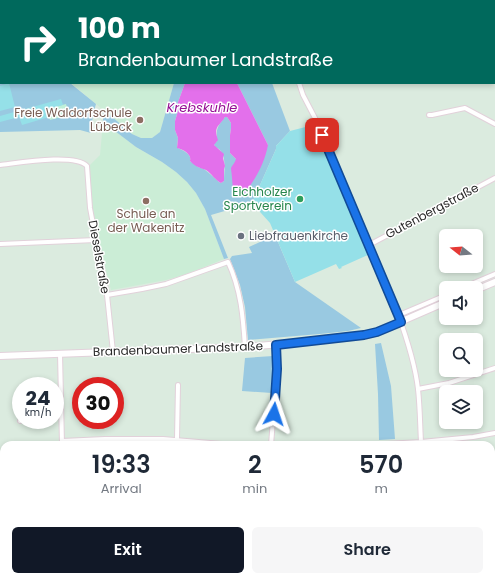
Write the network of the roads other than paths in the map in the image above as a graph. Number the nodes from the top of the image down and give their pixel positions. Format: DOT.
graph roads {
  1 [pos="300,84"];
  2 [pos="429,114"];
  3 [pos="495,124"];
  4 [pos="0,165"];
  5 [pos="495,178"];
  6 [pos="96,240"];
  7 [pos="0,244"];
  8 [pos="369,245"];
  9 [pos="495,274"];
  10 [pos="478,281"];
  11 [pos="495,282"];
  12 [pos="483,287"];
  13 [pos="107,294"];
  14 [pos="439,298"];
  15 [pos="439,305"];
  16 [pos="399,315"];
  17 [pos="401,322"];
  18 [pos="276,345"];
  19 [pos="245,347"];
  20 [pos="113,352"];
  21 [pos="60,354"];
  22 [pos="0,356"];
  23 [pos="495,368"];
  24 [pos="60,377"];
  25 [pos="178,385"];
  26 [pos="418,389"];
  27 [pos="62,429"];
  28 [pos="495,433"];
  29 [pos="105,439"];
  30 [pos="177,439"];
  31 [pos="62,441"];
  32 [pos="84,441"];
  33 [pos="190,441"];
  34 [pos="271,441"];
  35 [pos="421,441"];
  36 [pos="431,441"];
  1 -- 8 [label="street"];
  2 -- 3 [label="street"];
  4 -- 6 [label="street, Dieselstraße"];
  5 -- 8 [label="street, Gutenbergstraße"];
  6 -- 7 [label="street"];
  6 -- 13 [label="street, Dieselstraße"];
  8 -- 16 [label="street"];
  9 -- 10 [label="street"];
  11 -- 12 [label="main road"];
  13 -- 19 [label="street"];
  13 -- 20 [label="street, Dieselstraße"];
  14 -- 16 [label="street"];
  15 -- 17 [label="main road, Brandenbaumer Landstraße"];
  16 -- 17 [label="street"];
  17 -- 18 [label="main road, Brandenbaumer Landstraße"];
  17 -- 26 [label="street"];
  18 -- 19 [label="main road, Brandenbaumer Landstraße"];
  18 -- 34 [label="street"];
  19 -- 20 [label="main road, Brandenbaumer Landstraße"];
  20 -- 21 [label="main road, Brandenbaumer Landstraße"];
  21 -- 22 [label="main road, Brandenbaumer Landstraße"];
  21 -- 24 [label="street"];
  23 -- 26 [label="street"];
  25 -- 30 [label="street"];
  26 -- 35 [label="street"];
  27 -- 31 [label="street"];
  28 -- 36 [label="street"];
  29 -- 30 [label="street"];
  29 -- 32 [label="street"];
  30 -- 33 [label="street"];
}
